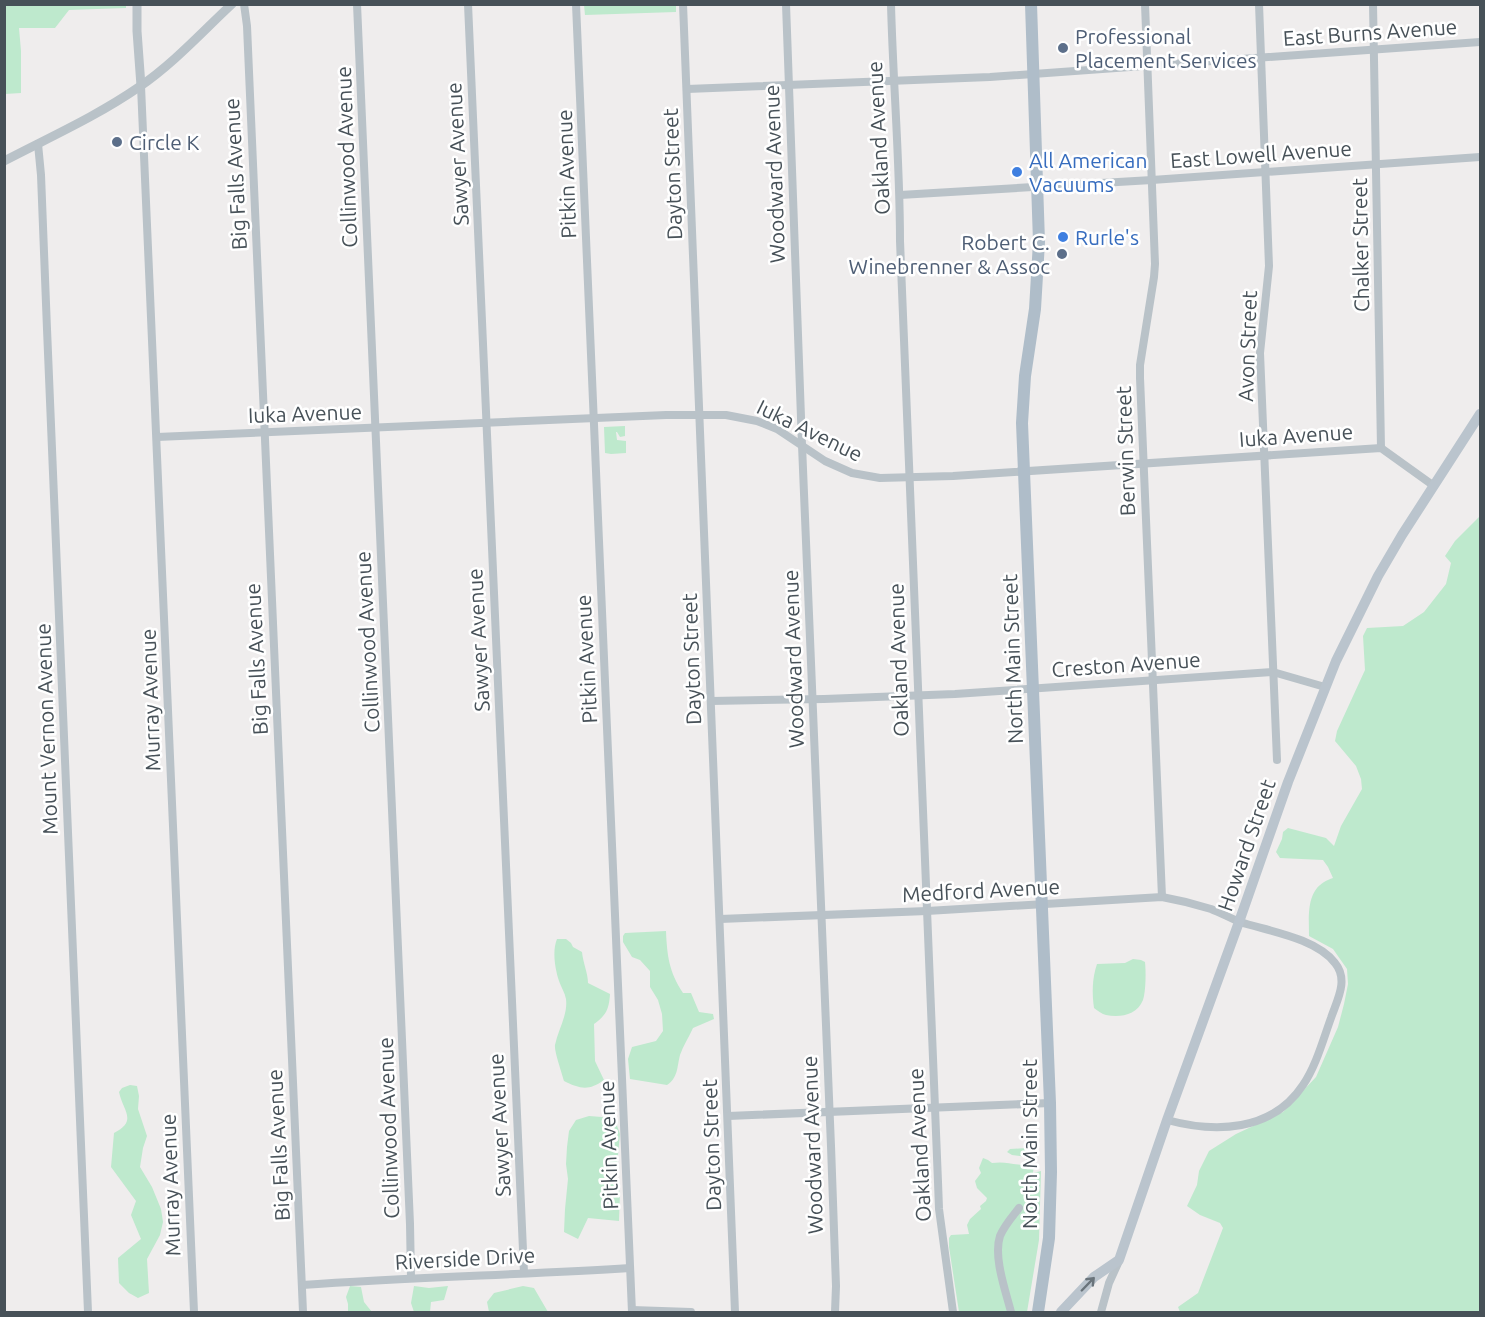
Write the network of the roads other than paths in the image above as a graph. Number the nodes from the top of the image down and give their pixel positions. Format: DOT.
graph roads {
  1 [pos="137,4"];
  2 [pos="232,4"];
  3 [pos="244,4"];
  4 [pos="357,4"];
  5 [pos="468,4"];
  6 [pos="576,4"];
  7 [pos="682,4"];
  8 [pos="786,4"];
  9 [pos="891,4"];
  10 [pos="1031,4"];
  11 [pos="1144,4"];
  12 [pos="1259,4"];
  13 [pos="1372,4"];
  14 [pos="1480,42"];
  15 [pos="1374,49"];
  16 [pos="1261,58"];
  17 [pos="1147,66"];
  18 [pos="1034,73"];
  19 [pos="894,80"];
  20 [pos="789,84"];
  21 [pos="141,86"];
  22 [pos="687,89"];
  23 [pos="38,144"];
  24 [pos="1480,157"];
  25 [pos="4,161"];
  26 [pos="1376,164"];
  27 [pos="1266,172"];
  28 [pos="1152,180"];
  29 [pos="1038,187"];
  30 [pos="900,195"];
  31 [pos="699,414"];
  32 [pos="1480,414"];
  33 [pos="594,418"];
  34 [pos="486,423"];
  35 [pos="376,428"];
  36 [pos="265,433"];
  37 [pos="157,437"];
  38 [pos="802,446"];
  39 [pos="1381,448"];
  40 [pos="1264,456"];
  41 [pos="1144,464"];
  42 [pos="1024,472"];
  43 [pos="909,478"];
  44 [pos="1434,486"];
  45 [pos="1273,672"];
  46 [pos="1153,680"];
  47 [pos="1325,687"];
  48 [pos="1033,688"];
  49 [pos="918,695"];
  50 [pos="812,699"];
  51 [pos="711,701"];
  52 [pos="1277,760"];
  53 [pos="1162,897"];
  54 [pos="1042,905"];
  55 [pos="927,911"];
  56 [pos="821,916"];
  57 [pos="720,919"];
  58 [pos="1239,922"];
  59 [pos="1050,1103"];
  60 [pos="935,1107"];
  61 [pos="829,1112"];
  62 [pos="728,1116"];
  63 [pos="1167,1120"];
  64 [pos="1019,1208"];
  65 [pos="1119,1260"];
  66 [pos="630,1268"];
  67 [pos="524,1273"];
  68 [pos="411,1278"];
  69 [pos="302,1285"];
  70 [pos="632,1311"];
  71 [pos="88,1312"];
  72 [pos="194,1312"];
  73 [pos="303,1312"];
  74 [pos="691,1312"];
  75 [pos="735,1312"];
  76 [pos="836,1312"];
  77 [pos="953,1312"];
  78 [pos="1011,1312"];
  79 [pos="1038,1312"];
  80 [pos="1061,1312"];
  81 [pos="1101,1312"];
  1 -- 21 [label="street"];
  2 -- 21 [label="street"];
  3 -- 36 [label="street, Big Falls Avenue"];
  4 -- 35 [label="street, Collinwood Avenue"];
  5 -- 34 [label="street, Sawyer Avenue"];
  6 -- 33 [label="street, Pitkin Avenue"];
  7 -- 22 [label="street, Dayton Street"];
  8 -- 20 [label="street, Woodward Avenue"];
  9 -- 19 [label="street, Oakland Avenue"];
  10 -- 18 [label="main road, North Main Street"];
  11 -- 17 [label="street, Berwin Street"];
  12 -- 16 [label="street, Avon Street"];
  13 -- 15 [label="street, Chalker Street"];
  14 -- 15 [label="street, East Burns Avenue"];
  15 -- 16 [label="street, East Burns Avenue"];
  15 -- 26 [label="street, Chalker Street"];
  16 -- 17 [label="street, East Burns Avenue"];
  16 -- 27 [label="street, Avon Street"];
  17 -- 18 [label="street, East Burns Avenue"];
  17 -- 28 [label="street, Berwin Street"];
  18 -- 19 [label="street, East Burns Avenue"];
  18 -- 29 [label="main road, North Main Street"];
  19 -- 20 [label="street, East Burns Avenue"];
  19 -- 30 [label="street, Oakland Avenue"];
  20 -- 22 [label="street, East Burns Avenue"];
  20 -- 38 [label="street, Woodward Avenue"];
  21 -- 23 [label="street"];
  21 -- 37 [label="street, Murray Avenue"];
  22 -- 31 [label="street, Dayton Street"];
  23 -- 25 [label="street"];
  23 -- 71 [label="street, Mount Vernon Avenue"];
  24 -- 26 [label="street, East Lowell Avenue"];
  26 -- 27 [label="street, East Lowell Avenue"];
  26 -- 39 [label="street, Chalker Street"];
  27 -- 28 [label="street, East Lowell Avenue"];
  27 -- 40 [label="street, Avon Street"];
  28 -- 29 [label="street, East Lowell Avenue"];
  28 -- 41 [label="street, Berwin Street"];
  29 -- 30 [label="street, East Lowell Avenue"];
  29 -- 42 [label="main road, North Main Street"];
  30 -- 43 [label="street, Oakland Avenue"];
  31 -- 33 [label="street, Iuka Avenue"];
  31 -- 38 [label="street, Iuka Avenue"];
  31 -- 51 [label="street, Dayton Street"];
  32 -- 44 [label="main road, Howard Street"];
  33 -- 34 [label="street, Iuka Avenue"];
  33 -- 66 [label="street, Pitkin Avenue"];
  34 -- 35 [label="street, Iuka Avenue"];
  34 -- 67 [label="street, Sawyer Avenue"];
  35 -- 36 [label="street, Iuka Avenue"];
  35 -- 68 [label="street, Collinwood Avenue"];
  36 -- 37 [label="street, Iuka Avenue"];
  36 -- 69 [label="street, Big Falls Avenue"];
  37 -- 72 [label="street, Murray Avenue"];
  38 -- 43 [label="street, Iuka Avenue"];
  38 -- 50 [label="street, Woodward Avenue"];
  39 -- 40 [label="street, Iuka Avenue"];
  39 -- 44 [label="street, Iuka Avenue"];
  40 -- 41 [label="street, Iuka Avenue"];
  40 -- 45 [label="street, Avon Street"];
  41 -- 42 [label="street, Iuka Avenue"];
  41 -- 46 [label="street, Berwin Street"];
  42 -- 43 [label="street, Iuka Avenue"];
  42 -- 48 [label="main road, North Main Street"];
  43 -- 49 [label="street, Oakland Avenue"];
  44 -- 47 [label="main road, Howard Street"];
  45 -- 46 [label="street, Creston Avenue"];
  45 -- 47 [label="street, Creston Avenue"];
  45 -- 52 [label="street, Avon Street"];
  46 -- 48 [label="street, Creston Avenue"];
  46 -- 53 [label="street, Berwin Street"];
  47 -- 58 [label="main road, Howard Street"];
  48 -- 49 [label="street, Creston Avenue"];
  48 -- 54 [label="main road, North Main Street"];
  49 -- 50 [label="street, Creston Avenue"];
  49 -- 55 [label="street, Oakland Avenue"];
  50 -- 51 [label="street, Creston Avenue"];
  50 -- 56 [label="street, Woodward Avenue"];
  51 -- 57 [label="street, Dayton Street"];
  53 -- 54 [label="street, Medford Avenue"];
  53 -- 58 [label="street, Medford Avenue"];
  54 -- 55 [label="street, Medford Avenue"];
  54 -- 59 [label="main road, North Main Street"];
  55 -- 56 [label="street, Medford Avenue"];
  55 -- 60 [label="street, Oakland Avenue"];
  56 -- 57 [label="street, Medford Avenue"];
  56 -- 61 [label="street, Woodward Avenue"];
  57 -- 62 [label="street, Dayton Street"];
  58 -- 63 [label="main road, Howard Street"];
  58 -- 63 [label="street, Medford Avenue"];
  59 -- 60 [label="street"];
  59 -- 79 [label="main road, North Main Street"];
  60 -- 61 [label="street"];
  60 -- 77 [label="street, Oakland Avenue"];
  61 -- 62 [label="street"];
  61 -- 76 [label="street, Woodward Avenue"];
  62 -- 75 [label="street, Dayton Street"];
  63 -- 65 [label="main road, Howard Street"];
  64 -- 78 [label="street"];
  80 -- 65 [label="main road, one-way"];
  65 -- 81 [label="street, Howard Street"];
  66 -- 67 [label="street, Riverside Drive"];
  66 -- 70 [label="street, Pitkin Avenue"];
  67 -- 68 [label="street, Riverside Drive"];
  68 -- 69 [label="street, Riverside Drive"];
  69 -- 73 [label="street, Big Falls Avenue"];
  70 -- 74 [label="street"];
}
